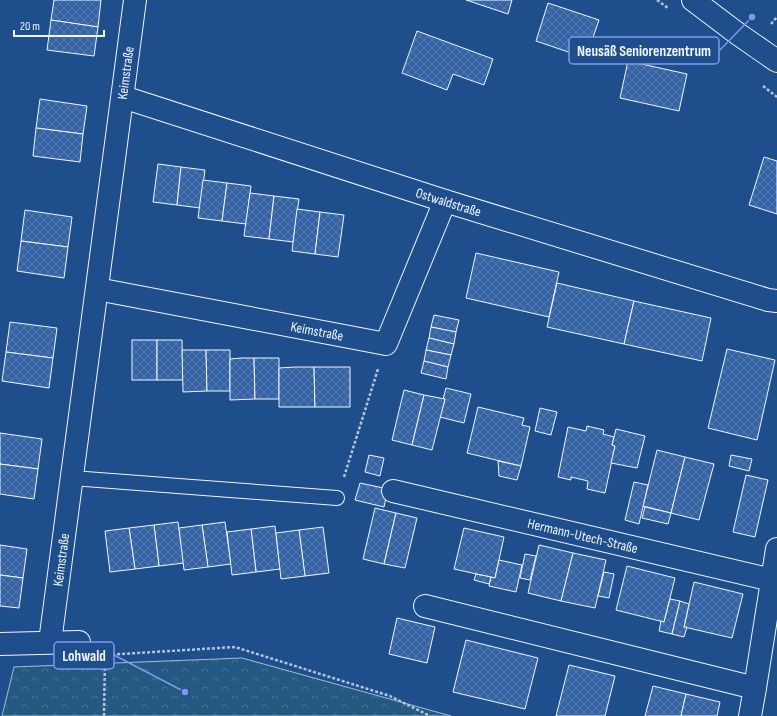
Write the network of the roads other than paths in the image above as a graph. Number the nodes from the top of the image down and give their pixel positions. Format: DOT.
graph roads {
  1 [pos="135,0"];
  2 [pos="693,0"];
  3 [pos="777,61"];
  4 [pos="123,97"];
  5 [pos="445,201"];
  6 [pos="97,289"];
  7 [pos="777,301"];
  8 [pos="72,478"];
  9 [pos="393,491"];
  10 [pos="337,498"];
  11 [pos="777,549"];
  12 [pos="772,580"];
  13 [pos="425,606"];
  14 [pos="50,642"];
  15 [pos="79,642"];
  16 [pos="0,644"];
  17 [pos="755,688"];
  18 [pos="750,716"];
  1 -- 4 [label="street, Keimstraße"];
  2 -- 3 [label="street"];
  4 -- 5 [label="street, Ostwaldstraße"];
  4 -- 6 [label="street, Keimstraße"];
  5 -- 6 [label="street, Keimstraße"];
  5 -- 7 [label="street, Ostwaldstraße"];
  6 -- 8 [label="street, Keimstraße"];
  8 -- 10 [label="lane"];
  8 -- 14 [label="street, Keimstraße"];
  9 -- 12 [label="street, Hermann-Utech-Straße"];
  11 -- 12 [label="street"];
  12 -- 17 [label="street"];
  13 -- 17 [label="street"];
  14 -- 15 [label="street"];
  14 -- 16 [label="street"];
  17 -- 18 [label="street"];
}
